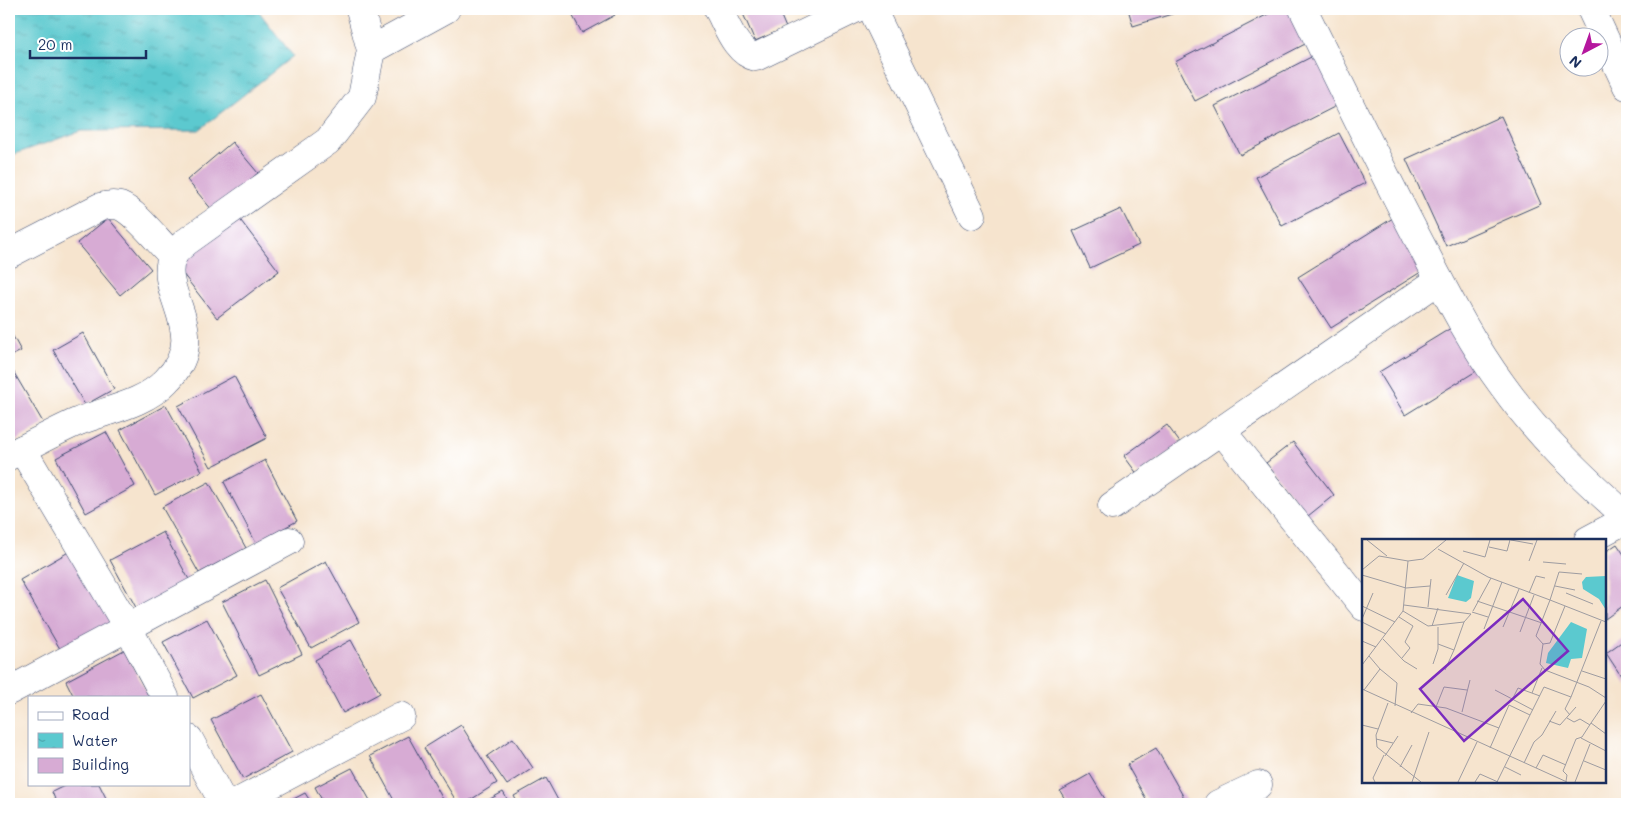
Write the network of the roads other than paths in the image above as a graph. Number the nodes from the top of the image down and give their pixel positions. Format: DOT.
graph roads {
  1 [pos="360,9"];
  2 [pos="446,9"];
  3 [pos="718,9"];
  4 [pos="855,9"];
  5 [pos="872,9"];
  6 [pos="1303,9"];
  7 [pos="1591,9"];
  8 [pos="371,50"];
  9 [pos="1627,86"];
  10 [pos="972,215"];
  11 [pos="9,254"];
  12 [pos="173,256"];
  13 [pos="1439,280"];
  14 [pos="1221,430"];
  15 [pos="15,453"];
  16 [pos="1112,506"];
  17 [pos="1627,518"];
  18 [pos="1590,539"];
  19 [pos="289,541"];
  20 [pos="1362,605"];
  21 [pos="128,628"];
  22 [pos="9,691"];
  23 [pos="164,696"];
  24 [pos="401,716"];
  25 [pos="190,741"];
  26 [pos="1258,785"];
  27 [pos="224,804"];
  28 [pos="234,804"];
  29 [pos="1218,804"];
  1 -- 8 [label="street"];
  2 -- 8 [label="street"];
  3 -- 4 [label="street"];
  5 -- 10 [label="street"];
  6 -- 13 [label="street"];
  7 -- 9 [label="street"];
  8 -- 12 [label="street"];
  11 -- 12 [label="street"];
  12 -- 15 [label="street"];
  13 -- 14 [label="street"];
  13 -- 17 [label="street"];
  14 -- 16 [label="street"];
  14 -- 20 [label="street"];
  15 -- 21 [label="street"];
  17 -- 18 [label="street"];
  19 -- 21 [label="street"];
  21 -- 22 [label="street"];
  21 -- 23 [label="street"];
  24 -- 28 [label="street"];
  25 -- 27 [label="street"];
  26 -- 29 [label="street"];
}
